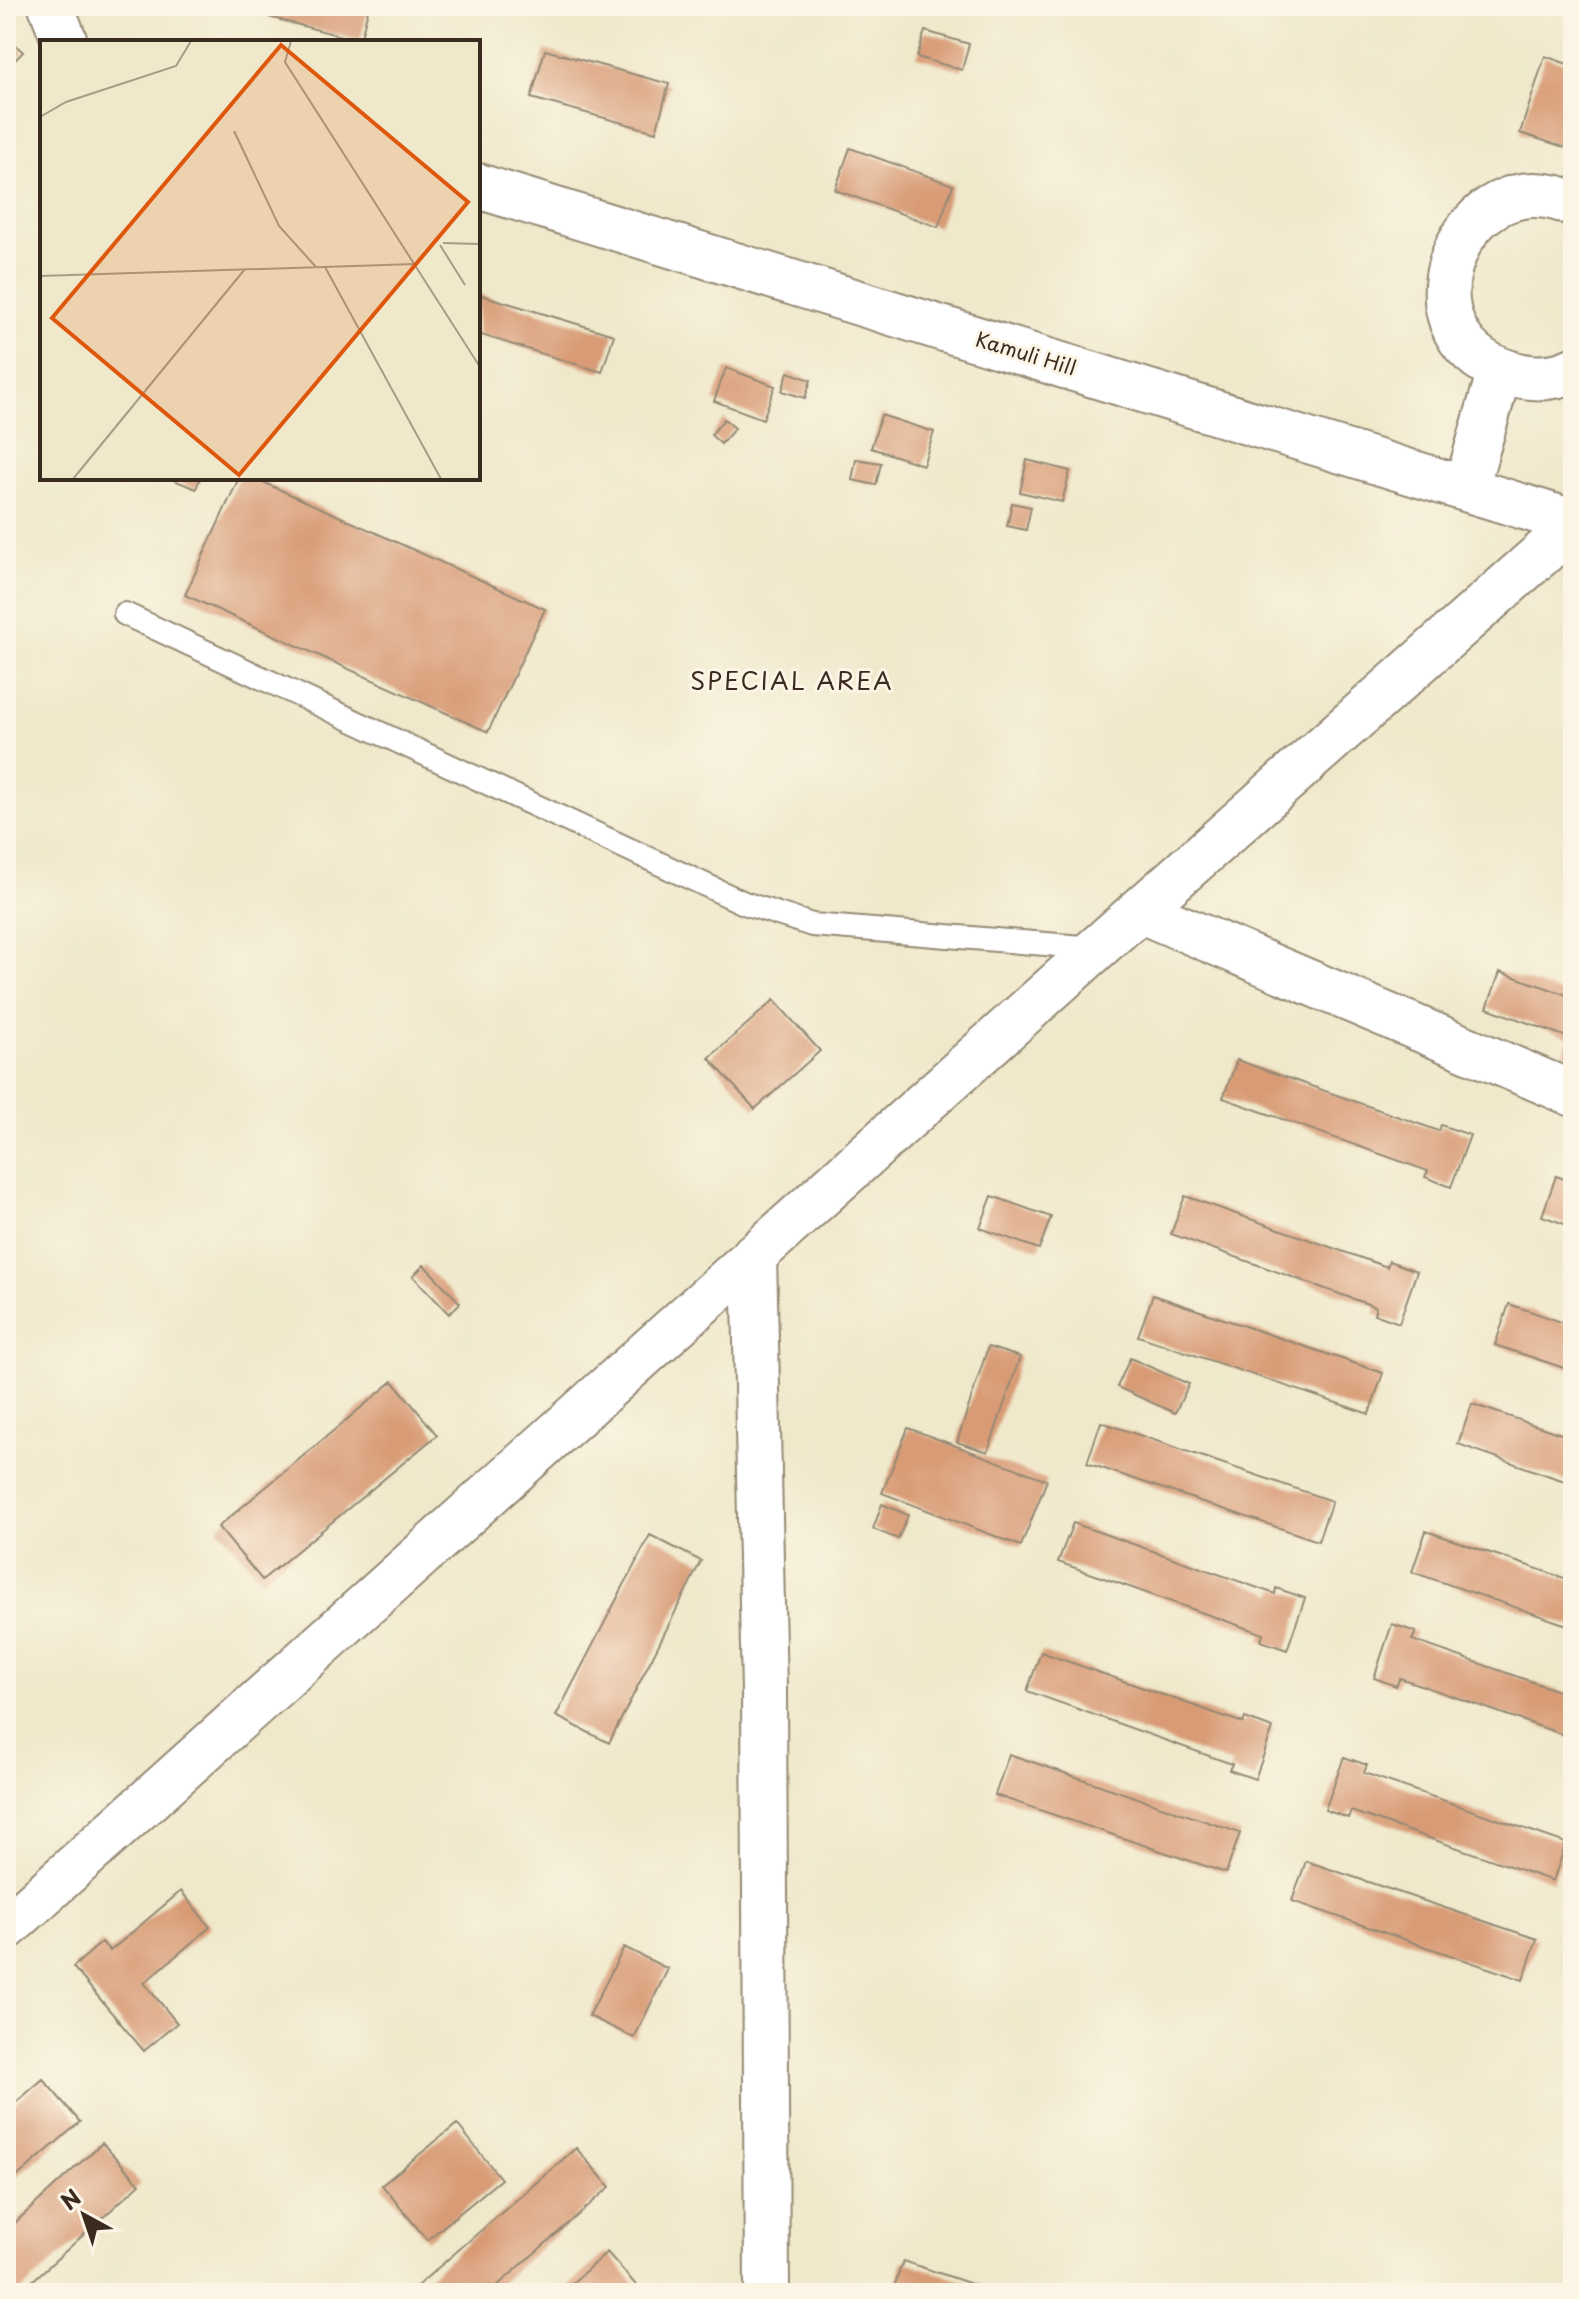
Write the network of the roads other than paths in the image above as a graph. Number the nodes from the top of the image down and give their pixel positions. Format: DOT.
graph roads {
  1 [pos="51,6"];
  2 [pos="64,40"];
  3 [pos="480,187"];
  4 [pos="1573,204"];
  5 [pos="1500,370"];
  6 [pos="1573,370"];
  7 [pos="1466,488"];
  8 [pos="1573,524"];
  9 [pos="125,614"];
  10 [pos="1141,911"];
  11 [pos="1097,948"];
  12 [pos="1573,1094"];
  13 [pos="754,1255"];
  14 [pos="6,1928"];
  15 [pos="767,2293"];
  1 -- 2 [label="street"];
  3 -- 7 [label="street, Kamuli Hill"];
  4 -- 5 [label="street"];
  5 -- 6 [label="street"];
  5 -- 7 [label="street"];
  7 -- 8 [label="street, Kamuli Hill"];
  8 -- 10 [label="street"];
  9 -- 11 [label="lane"];
  10 -- 11 [label="street"];
  10 -- 12 [label="street"];
  11 -- 13 [label="street"];
  13 -- 14 [label="street"];
  13 -- 15 [label="street"];
}
